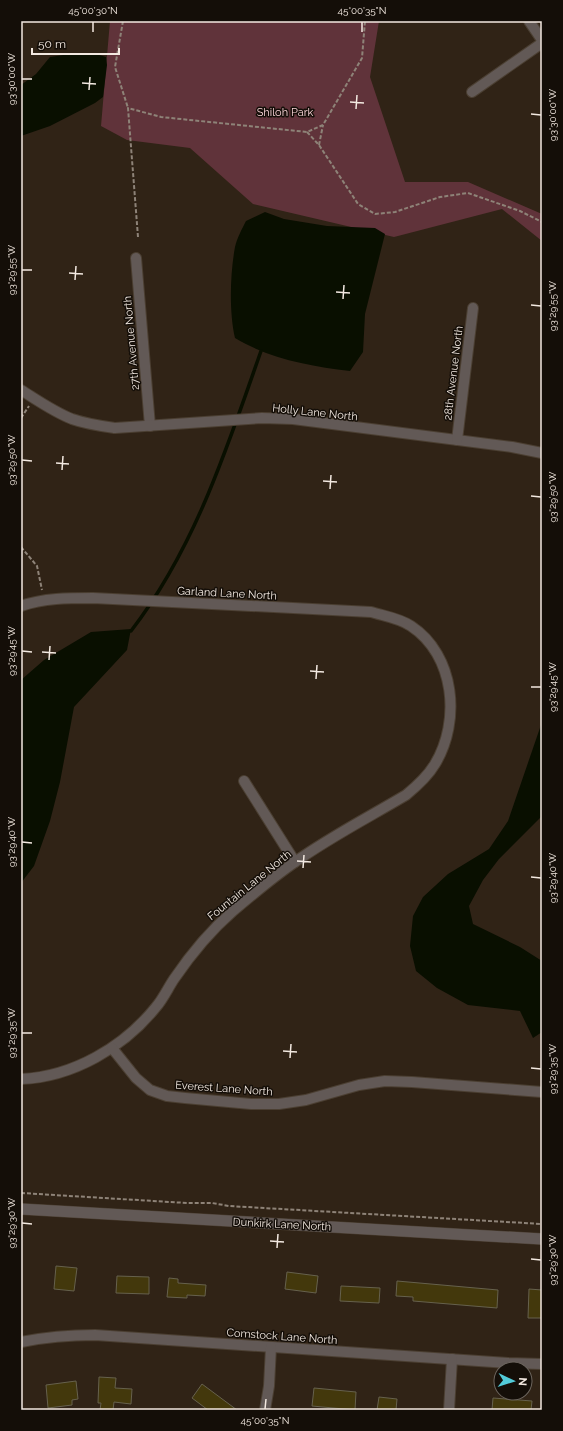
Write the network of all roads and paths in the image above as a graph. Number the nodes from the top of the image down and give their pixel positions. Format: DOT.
graph roads {
  1 [pos="123,21"];
  2 [pos="365,21"];
  3 [pos="529,21"];
  4 [pos="542,40"];
  5 [pos="542,43"];
  6 [pos="472,92"];
  7 [pos="128,108"];
  8 [pos="323,125"];
  9 [pos="307,132"];
  10 [pos="319,145"];
  11 [pos="542,222"];
  12 [pos="138,237"];
  13 [pos="136,258"];
  14 [pos="472,308"];
  15 [pos="21,390"];
  16 [pos="34,398"];
  17 [pos="21,418"];
  18 [pos="150,426"];
  19 [pos="457,440"];
  20 [pos="542,453"];
  21 [pos="21,547"];
  22 [pos="44,601"];
  23 [pos="21,606"];
  24 [pos="427,638"];
  25 [pos="244,781"];
  26 [pos="295,862"];
  27 [pos="112,1048"];
  28 [pos="21,1079"];
  29 [pos="542,1092"];
  30 [pos="21,1193"];
  31 [pos="21,1209"];
  32 [pos="542,1224"];
  33 [pos="542,1239"];
  34 [pos="21,1342"];
  35 [pos="271,1347"];
  36 [pos="452,1359"];
  37 [pos="542,1364"];
  38 [pos="265,1410"];
  39 [pos="449,1410"];
  1 -- 7 [label="path"];
  2 -- 8 [label="path"];
  3 -- 4 [label="street"];
  5 -- 6 [label="street"];
  7 -- 9 [label="path"];
  7 -- 12 [label="path"];
  8 -- 9 [label="path"];
  8 -- 10 [label="path"];
  9 -- 10 [label="path"];
  10 -- 11 [label="path"];
  13 -- 18 [label="street, 27th Avenue North"];
  14 -- 19 [label="street, 28th Avenue North"];
  15 -- 16 [label="street, Holly Lane North"];
  16 -- 17 [label="path"];
  16 -- 18 [label="street, Holly Lane North"];
  18 -- 19 [label="street, Holly Lane North"];
  19 -- 20 [label="street, Holly Lane North"];
  21 -- 22 [label="path"];
  22 -- 23 [label="street, Garland Lane North"];
  22 -- 24 [label="street, Garland Lane North"];
  24 -- 26 [label="street, Fountain Lane North"];
  25 -- 26 [label="street"];
  26 -- 27 [label="street, Fountain Lane North"];
  27 -- 28 [label="street, Fountain Lane North"];
  27 -- 29 [label="street, Everest Lane North"];
  30 -- 32 [label="path"];
  31 -- 33 [label="street, Dunkirk Lane North"];
  34 -- 35 [label="street, Comstock Lane North"];
  35 -- 36 [label="street, Comstock Lane North"];
  35 -- 38 [label="street"];
  36 -- 37 [label="street, Comstock Lane North"];
  36 -- 39 [label="street"];
}
